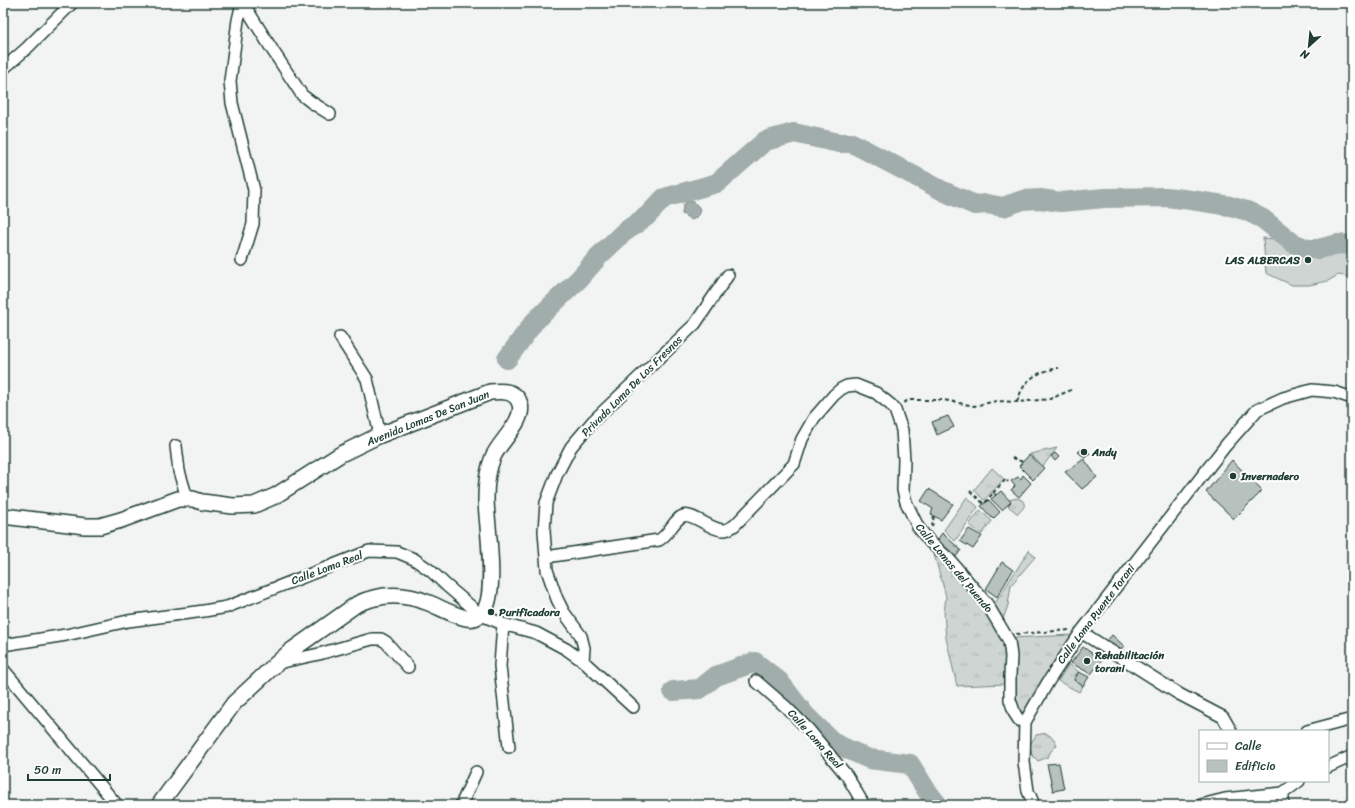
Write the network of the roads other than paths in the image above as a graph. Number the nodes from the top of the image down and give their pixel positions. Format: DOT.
graph roads {
  1 [pos="72,3"];
  2 [pos="242,3"];
  3 [pos="3,69"];
  4 [pos="330,114"];
  5 [pos="242,260"];
  6 [pos="728,275"];
  7 [pos="340,337"];
  8 [pos="1352,398"];
  9 [pos="380,436"];
  10 [pos="176,446"];
  11 [pos="187,498"];
  12 [pos="3,516"];
  13 [pos="546,557"];
  14 [pos="481,615"];
  15 [pos="503,624"];
  16 [pos="1082,631"];
  17 [pos="3,645"];
  18 [pos="583,661"];
  19 [pos="276,664"];
  20 [pos="408,667"];
  21 [pos="3,669"];
  22 [pos="756,681"];
  23 [pos="633,707"];
  24 [pos="1352,719"];
  25 [pos="1025,722"];
  26 [pos="1230,730"];
  27 [pos="1310,730"];
  28 [pos="509,747"];
  29 [pos="1352,756"];
  30 [pos="1329,767"];
  31 [pos="476,772"];
  32 [pos="1298,782"];
  33 [pos="1283,793"];
  34 [pos="117,805"];
  35 [pos="159,805"];
  36 [pos="461,805"];
  37 [pos="864,805"];
  38 [pos="1034,805"];
  39 [pos="1201,805"];
  40 [pos="1283,805"];
  1 -- 3 [label="street"];
  2 -- 4 [label="street"];
  2 -- 5 [label="street"];
  6 -- 13 [label="street, Privada Loma De Los Fresnos"];
  7 -- 9 [label="street"];
  8 -- 16 [label="street, Calle Loma Puente Torani"];
  9 -- 11 [label="main road, Avenida Lomas De San Juan"];
  9 -- 14 [label="main road, Avenida Lomas De San Juan"];
  10 -- 11 [label="street"];
  11 -- 12 [label="main road, Avenida Lomas De San Juan"];
  13 -- 18 [label="street, Privada Loma De Los Fresnos"];
  13 -- 25 [label="street, Calle Lomas del Puendo"];
  14 -- 15 [label="street, Calle Loma Real"];
  14 -- 17 [label="street, Calle Loma Real"];
  14 -- 19 [label="main road"];
  15 -- 18 [label="street, Calle Loma Real"];
  15 -- 28 [label="street"];
  16 -- 25 [label="street, Calle Loma Puente Torani"];
  16 -- 26 [label="street"];
  18 -- 23 [label="street, Calle Loma Real"];
  19 -- 20 [label="street"];
  19 -- 35 [label="main road"];
  21 -- 34 [label="street"];
  22 -- 37 [label="street, Calle Loma Real"];
  24 -- 27 [label="street"];
  25 -- 38 [label="street, Calle Loma Puente Torani"];
  29 -- 30 [label="street"];
  31 -- 36 [label="street"];
  32 -- 33 [label="street"];
  33 -- 39 [label="street"];
  33 -- 40 [label="street"];
}
